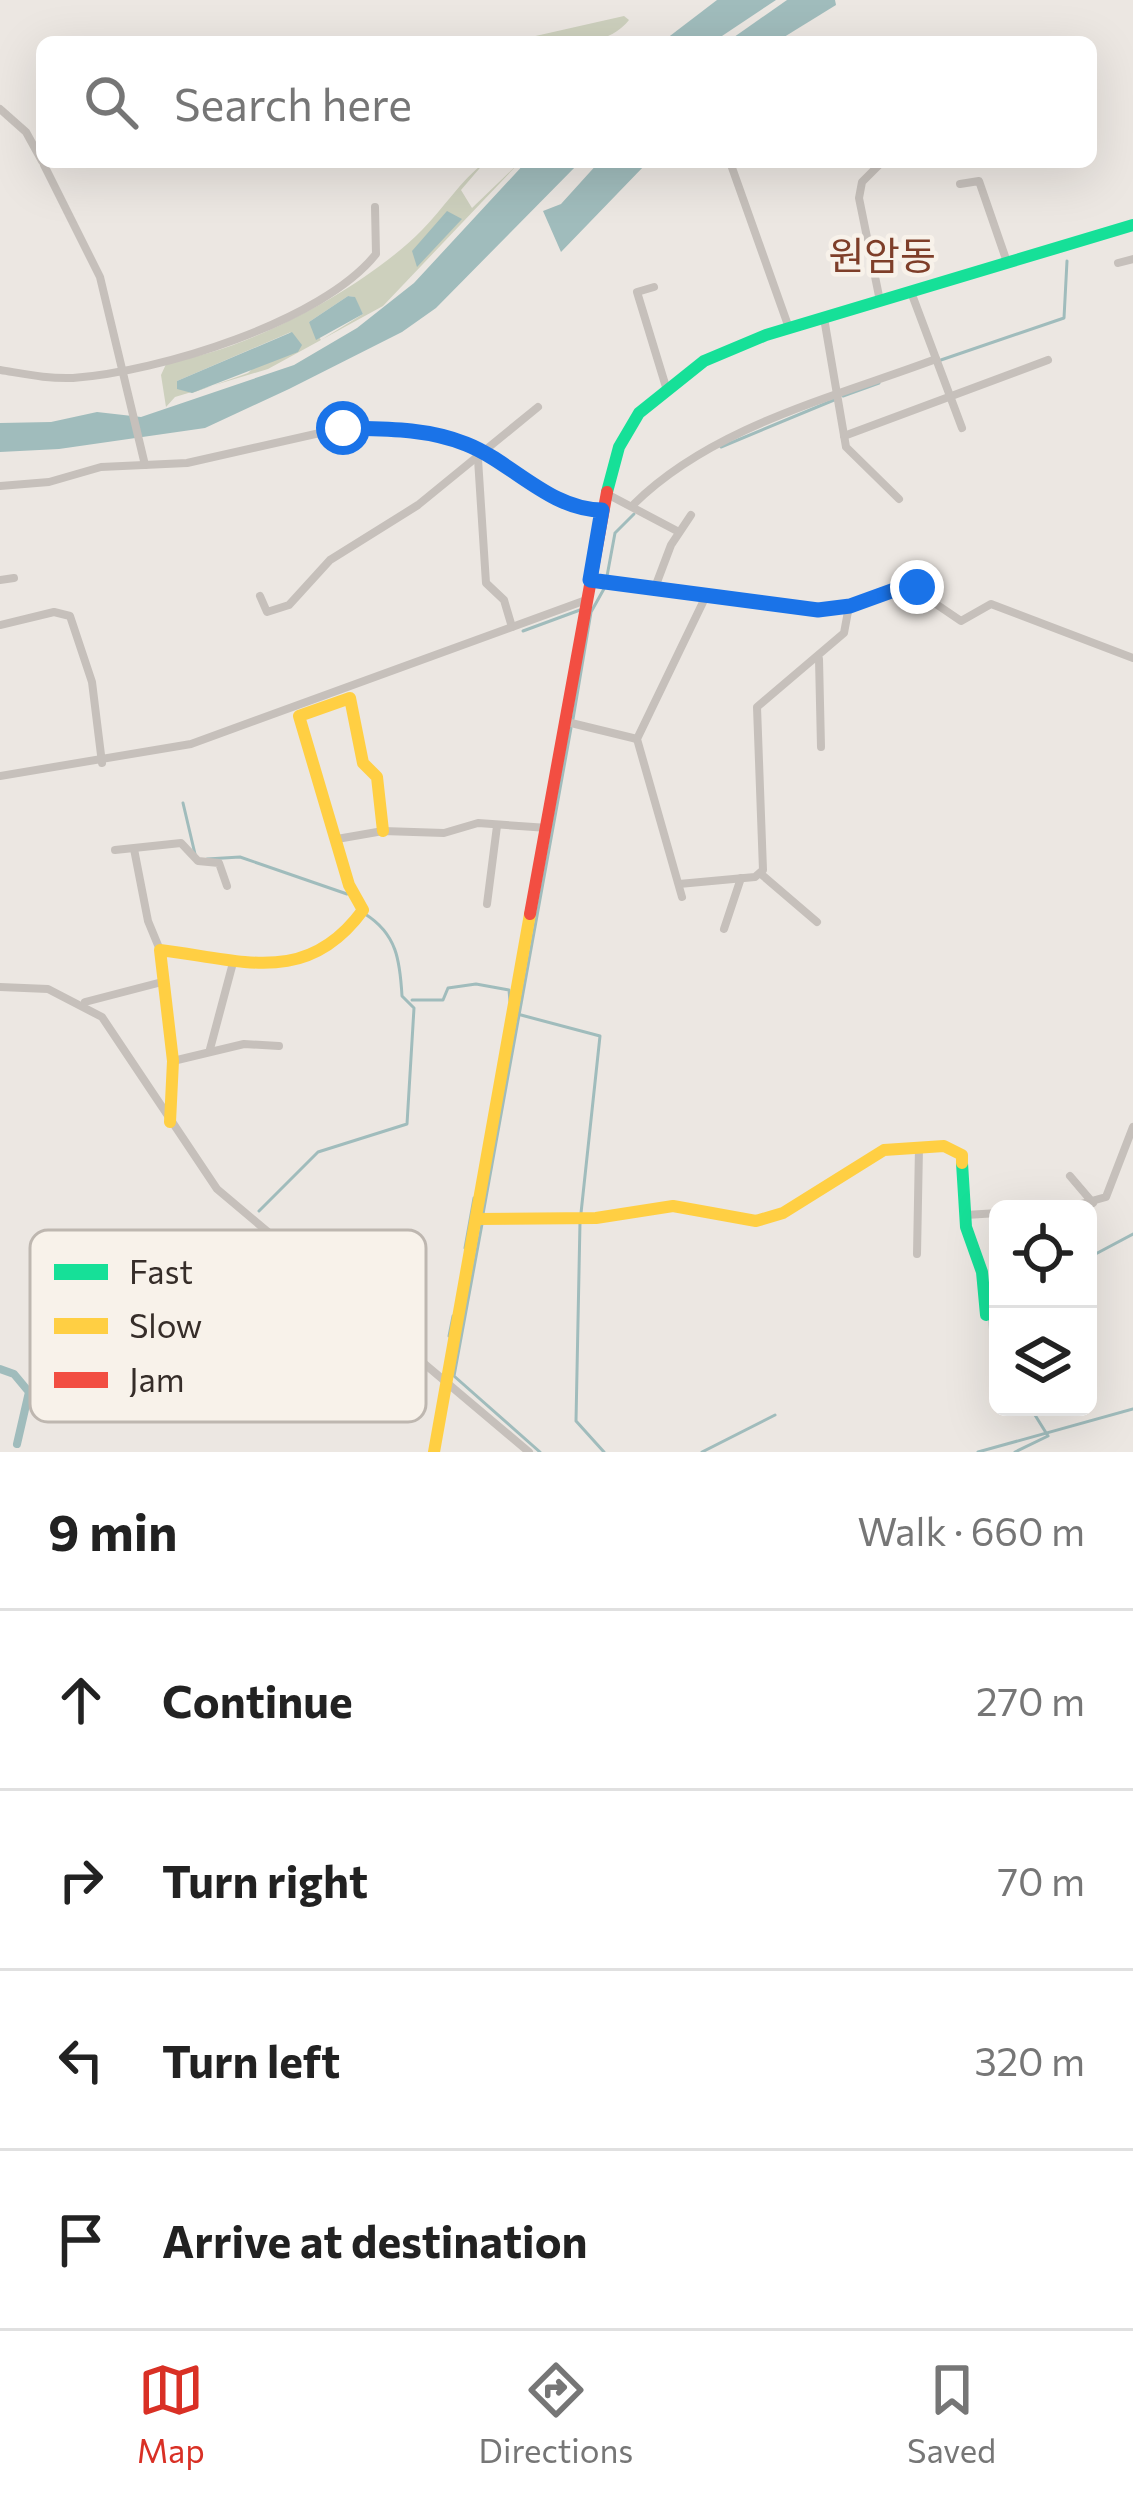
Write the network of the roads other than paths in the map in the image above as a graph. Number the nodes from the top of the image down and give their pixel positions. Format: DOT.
graph roads {
  1 [pos="0,109"];
  2 [pos="36,148"];
  3 [pos="47,168"];
  4 [pos="732,168"];
  5 [pos="876,168"];
  6 [pos="960,184"];
  7 [pos="375,207"];
  8 [pos="1133,225"];
  9 [pos="1133,259"];
  10 [pos="1007,262"];
  11 [pos="1118,263"];
  12 [pos="654,286"];
  13 [pos="910,292"];
  14 [pos="880,301"];
  15 [pos="824,318"];
  16 [pos="789,328"];
  17 [pos="936,359"];
  18 [pos="1048,360"];
  19 [pos="0,370"];
  20 [pos="119,373"];
  21 [pos="666,387"];
  22 [pos="837,395"];
  23 [pos="951,396"];
  24 [pos="538,406"];
  25 [pos="962,428"];
  26 [pos="844,436"];
  27 [pos="480,455"];
  28 [pos="145,465"];
  29 [pos="0,486"];
  30 [pos="608,488"];
  31 [pos="899,499"];
  32 [pos="634,504"];
  33 [pos="602,510"];
  34 [pos="691,514"];
  35 [pos="680,532"];
  36 [pos="14,578"];
  37 [pos="0,580"];
  38 [pos="590,580"];
  39 [pos="654,590"];
  40 [pos="260,596"];
  41 [pos="705,598"];
  42 [pos="588,599"];
  43 [pos="850,606"];
  44 [pos="0,625"];
  45 [pos="512,627"];
  46 [pos="819,657"];
  47 [pos="1133,658"];
  48 [pos="567,722"];
  49 [pos="637,739"];
  50 [pos="820,747"];
  51 [pos="102,763"];
  52 [pos="0,776"];
  53 [pos="497,826"];
  54 [pos="548,828"];
  55 [pos="383,831"];
  56 [pos="337,838"];
  57 [pos="134,849"];
  58 [pos="115,850"];
  59 [pos="760,874"];
  60 [pos="741,878"];
  61 [pos="679,884"];
  62 [pos="227,886"];
  63 [pos="682,897"];
  64 [pos="487,904"];
  65 [pos="817,922"];
  66 [pos="724,929"];
  67 [pos="160,950"];
  68 [pos="234,958"];
  69 [pos="162,982"];
  70 [pos="0,987"];
  71 [pos="83,1003"];
  72 [pos="279,1046"];
  73 [pos="209,1050"];
  74 [pos="173,1061"];
  75 [pos="170,1122"];
  76 [pos="1133,1127"];
  77 [pos="919,1148"];
  78 [pos="1070,1175"];
  79 [pos="1091,1200"];
  80 [pos="1097,1200"];
  81 [pos="989,1214"];
  82 [pos="966,1215"];
  83 [pos="477,1219"];
  84 [pos="267,1230"];
  85 [pos="917,1254"];
  86 [pos="986,1315"];
  87 [pos="426,1362"];
  88 [pos="447,1379"];
  89 [pos="434,1452"];
  90 [pos="529,1452"];
  1 -- 2 [label="street"];
  3 -- 20 [label="street"];
  4 -- 16 [label="street"];
  5 -- 14 [label="street"];
  6 -- 10 [label="street"];
  7 -- 20 [label="street"];
  8 -- 10 [label="street"];
  9 -- 11 [label="street"];
  10 -- 13 [label="street"];
  12 -- 21 [label="street"];
  13 -- 14 [label="street"];
  13 -- 17 [label="street"];
  14 -- 15 [label="street"];
  15 -- 16 [label="street"];
  15 -- 22 [label="street"];
  16 -- 21 [label="street"];
  17 -- 22 [label="street"];
  17 -- 23 [label="street"];
  18 -- 23 [label="street"];
  19 -- 20 [label="street"];
  20 -- 28 [label="street"];
  21 -- 30 [label="street"];
  22 -- 26 [label="street"];
  22 -- 32 [label="street"];
  23 -- 25 [label="street"];
  23 -- 26 [label="street"];
  24 -- 27 [label="street"];
  26 -- 31 [label="street"];
  27 -- 28 [label="street"];
  27 -- 33 [label="street"];
  27 -- 40 [label="street"];
  27 -- 45 [label="street"];
  28 -- 29 [label="street"];
  30 -- 32 [label="street"];
  30 -- 33 [label="street"];
  32 -- 35 [label="street"];
  33 -- 38 [label="street"];
  34 -- 35 [label="street"];
  35 -- 39 [label="street"];
  36 -- 37 [label="street"];
  38 -- 39 [label="street"];
  38 -- 42 [label="street"];
  39 -- 41 [label="street"];
  41 -- 43 [label="street"];
  41 -- 49 [label="street"];
  42 -- 45 [label="street"];
  42 -- 48 [label="street"];
  43 -- 46 [label="street"];
  43 -- 47 [label="street"];
  44 -- 51 [label="street"];
  45 -- 51 [label="street"];
  46 -- 50 [label="street"];
  46 -- 59 [label="street"];
  48 -- 49 [label="street"];
  48 -- 54 [label="street"];
  49 -- 61 [label="street"];
  51 -- 52 [label="street"];
  53 -- 54 [label="street"];
  53 -- 55 [label="street"];
  53 -- 64 [label="street"];
  54 -- 83 [label="street"];
  55 -- 56 [label="street"];
  55 -- 56 [label="street"];
  56 -- 68 [label="street"];
  57 -- 58 [label="street"];
  57 -- 62 [label="street"];
  57 -- 67 [label="street"];
  59 -- 60 [label="street"];
  59 -- 65 [label="street"];
  60 -- 61 [label="street"];
  60 -- 66 [label="street"];
  61 -- 63 [label="street"];
  67 -- 68 [label="street"];
  67 -- 69 [label="street"];
  68 -- 73 [label="street"];
  69 -- 71 [label="street"];
  69 -- 74 [label="street"];
  70 -- 71 [label="street"];
  71 -- 75 [label="street"];
  72 -- 73 [label="street"];
  73 -- 74 [label="street"];
  74 -- 75 [label="street"];
  75 -- 84 [label="street"];
  76 -- 80 [label="street"];
  77 -- 82 [label="street"];
  77 -- 83 [label="street"];
  77 -- 85 [label="street"];
  78 -- 79 [label="street"];
  81 -- 82 [label="street"];
  82 -- 86 [label="street"];
  83 -- 88 [label="street"];
  87 -- 88 [label="street"];
  88 -- 89 [label="street"];
  88 -- 90 [label="street"];
}
